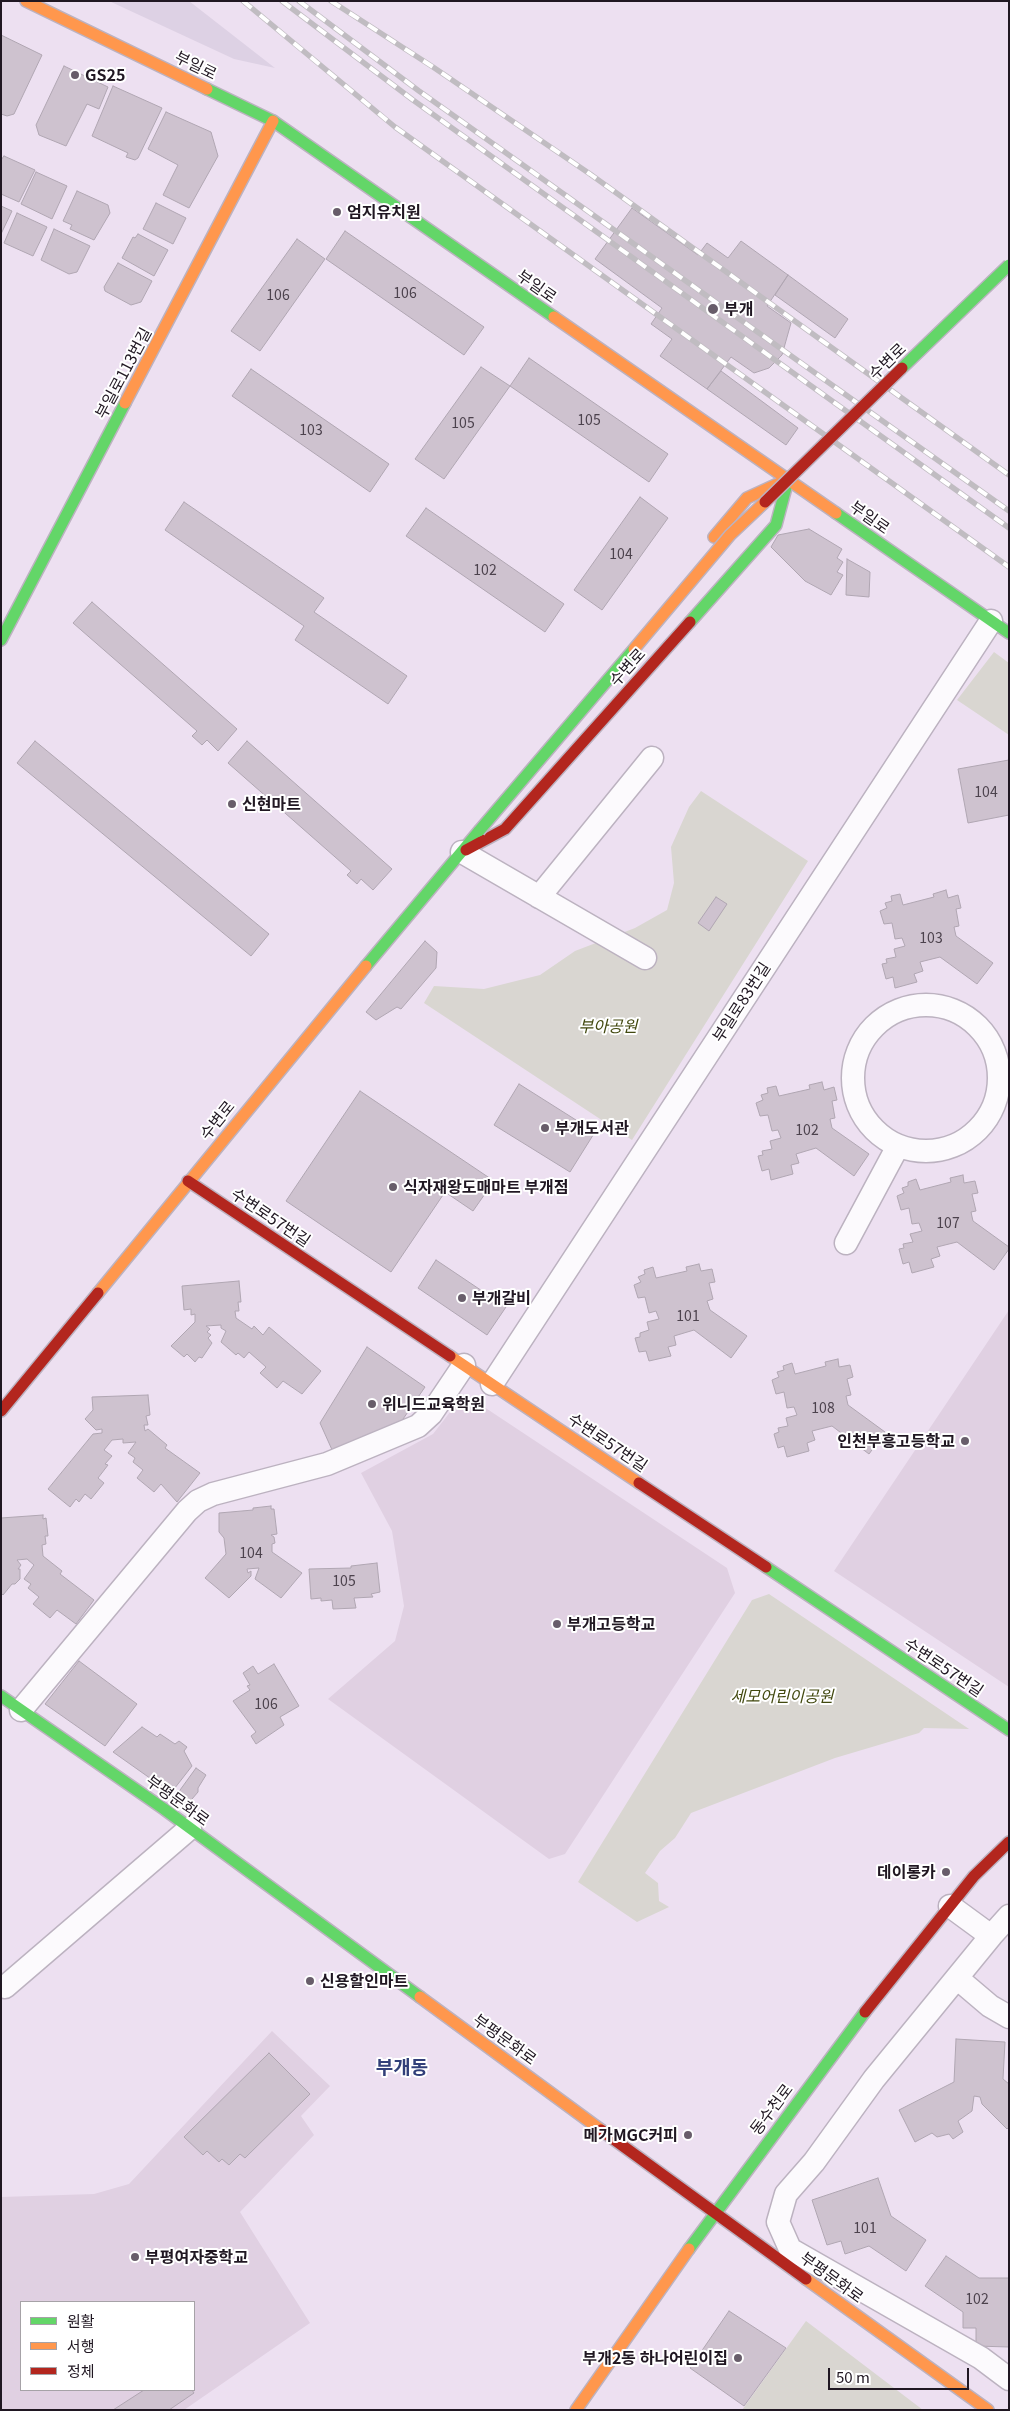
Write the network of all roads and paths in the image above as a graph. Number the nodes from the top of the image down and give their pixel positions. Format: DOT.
graph roads {
  1 [pos="26,1"];
  2 [pos="273,121"];
  3 [pos="1009,265"];
  4 [pos="788,480"];
  5 [pos="1000,627"];
  6 [pos="1,640"];
  7 [pos="652,758"];
  8 [pos="462,852"];
  9 [pos="539,897"];
  10 [pos="644,958"];
  11 [pos="1001,1107"];
  12 [pos="898,1146"];
  13 [pos="188,1181"];
  14 [pos="846,1244"];
  15 [pos="464,1366"];
  16 [pos="492,1384"];
  17 [pos="1,1411"];
  18 [pos="1,1696"];
  19 [pos="22,1710"];
  20 [pos="1009,1730"];
  21 [pos="190,1828"];
  22 [pos="1009,1842"];
  23 [pos="950,1906"];
  24 [pos="1009,1916"];
  25 [pos="991,1936"];
  26 [pos="957,1978"];
  27 [pos="5,1987"];
  28 [pos="1009,2017"];
  29 [pos="714,2212"];
  30 [pos="1009,2379"];
  31 [pos="576,2410"];
  32 [pos="988,2410"];
  1 -- 2 [label="street, 부일로"];
  2 -- 4 [label="street, 부일로"];
  2 -- 6 [label="street, 부일로113번길"];
  3 -- 8 [label="street, 수변로, bridge"];
  4 -- 5 [label="street, 부일로"];
  4 -- 8 [label="street, 수변로"];
  4 -- 8 [label="street, 수변로"];
  5 -- 16 [label="street, 부일로83번길"];
  7 -- 9 [label="street"];
  8 -- 9 [label="street"];
  8 -- 13 [label="street, 수변로"];
  9 -- 10 [label="street"];
  11 -- 12 [label="street"];
  11 -- 12 [label="street"];
  12 -- 14 [label="street"];
  13 -- 15 [label="street, 수변로57번길"];
  13 -- 17 [label="street, 수변로"];
  15 -- 16 [label="street, 수변로57번길"];
  15 -- 19 [label="street"];
  16 -- 20 [label="street, 수변로57번길"];
  18 -- 19 [label="street, 부평문화로"];
  19 -- 21 [label="street, 부평문화로"];
  21 -- 27 [label="street"];
  21 -- 29 [label="street, 부평문화로"];
  22 -- 23 [label="street, 동수천로"];
  23 -- 25 [label="street"];
  23 -- 29 [label="street, 동수천로"];
  24 -- 25 [label="street"];
  25 -- 26 [label="street"];
  26 -- 28 [label="street"];
  26 -- 30 [label="street"];
  29 -- 31 [label="street, 동수천로"];
  29 -- 32 [label="street, 부평문화로"];
}
